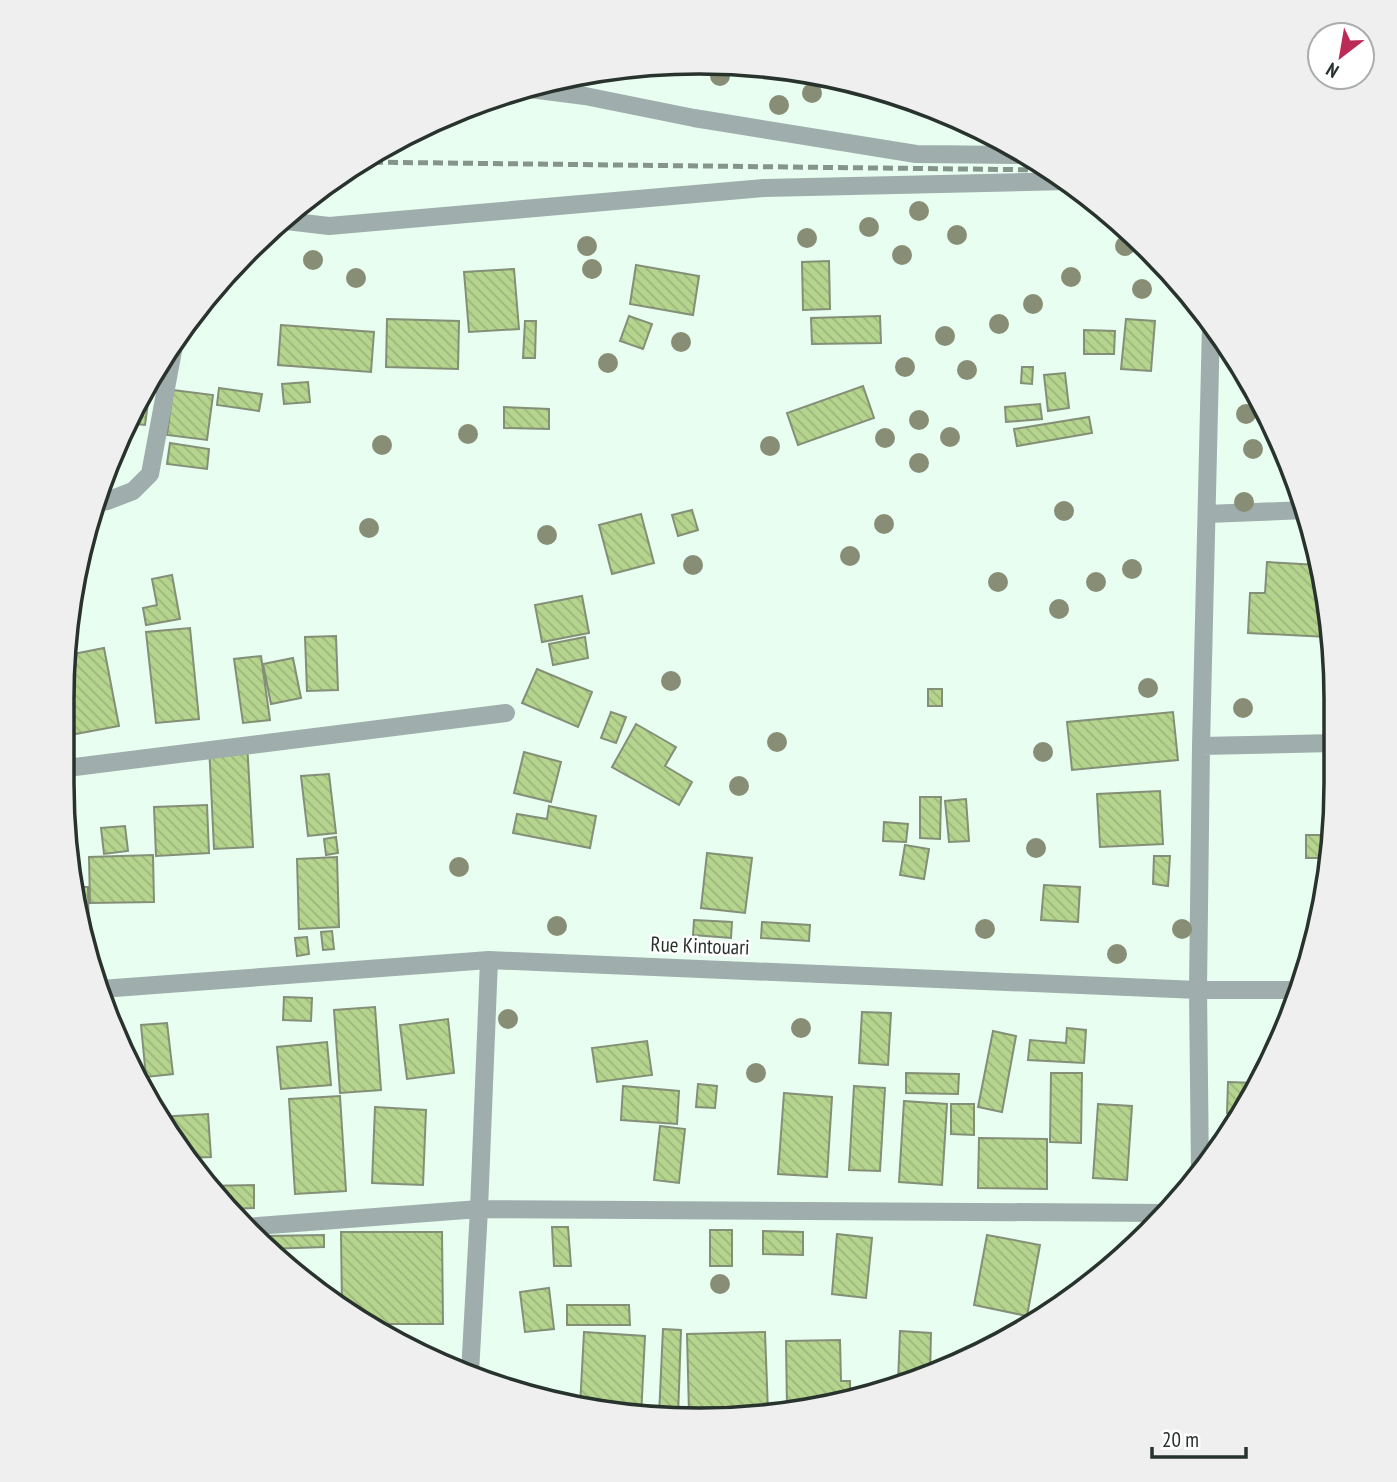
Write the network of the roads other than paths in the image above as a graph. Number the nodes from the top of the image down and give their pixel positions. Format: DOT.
graph roads {
  1 [pos="551,92"];
  2 [pos="1007,155"];
  3 [pos="1049,181"];
  4 [pos="295,222"];
  5 [pos="1211,341"];
  6 [pos="170,365"];
  7 [pos="106,501"];
  8 [pos="1294,510"];
  9 [pos="1207,514"];
  10 [pos="506,713"];
  11 [pos="1324,743"];
  12 [pos="1201,746"];
  13 [pos="74,767"];
  14 [pos="489,960"];
  15 [pos="109,988"];
  16 [pos="1198,990"];
  17 [pos="1288,990"];
  18 [pos="1200,1156"];
  19 [pos="479,1209"];
  20 [pos="1152,1213"];
  21 [pos="258,1226"];
  22 [pos="470,1365"];
  1 -- 2 [label="street"];
  3 -- 4 [label="street"];
  5 -- 9 [label="street"];
  6 -- 7 [label="street"];
  8 -- 9 [label="street"];
  9 -- 12 [label="street"];
  10 -- 13 [label="street"];
  11 -- 12 [label="street"];
  12 -- 16 [label="street"];
  14 -- 15 [label="street, Rue Kintouari"];
  14 -- 16 [label="street, Rue Kintouari"];
  14 -- 19 [label="street"];
  16 -- 17 [label="street, Rue Kintouari"];
  16 -- 18 [label="street"];
  19 -- 20 [label="street"];
  19 -- 21 [label="street"];
  19 -- 22 [label="street"];
}
